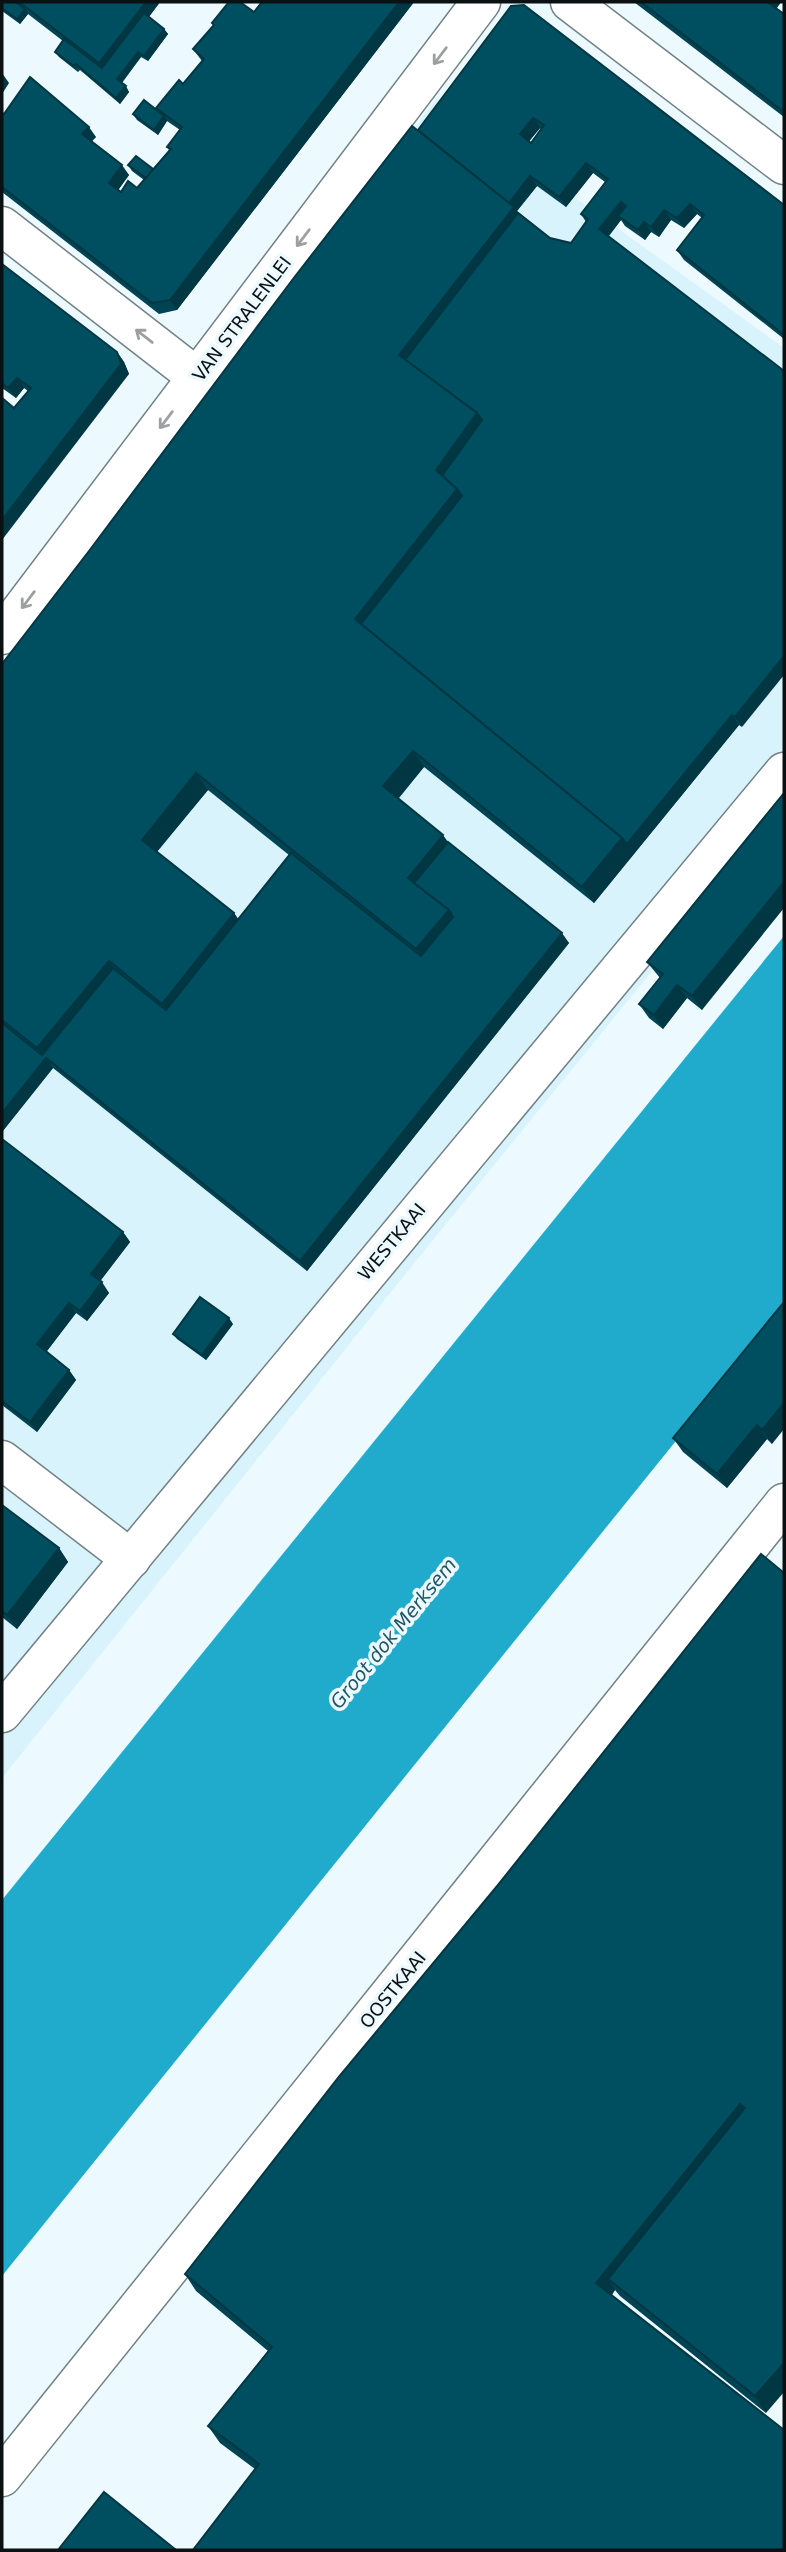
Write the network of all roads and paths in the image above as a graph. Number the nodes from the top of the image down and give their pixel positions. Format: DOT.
graph roads {
  1 [pos="481,2"];
  2 [pos="570,2"];
  3 [pos="784,164"];
  4 [pos="2,226"];
  5 [pos="198,378"];
  6 [pos="2,635"];
  7 [pos="784,772"];
  8 [pos="2,1460"];
  9 [pos="784,1503"];
  10 [pos="131,1559"];
  11 [pos="2,1713"];
  12 [pos="2,2477"];
  1 -- 5 [label="street, VAN STRALENLEI, one-way"];
  2 -- 3 [label="street"];
  5 -- 4 [label="street, one-way"];
  5 -- 6 [label="street, VAN STRALENLEI, one-way"];
  7 -- 10 [label="street, WESTKAAI"];
  8 -- 10 [label="street"];
  9 -- 12 [label="street, OOSTKAAI"];
  10 -- 11 [label="street, WESTKAAI"];
}
